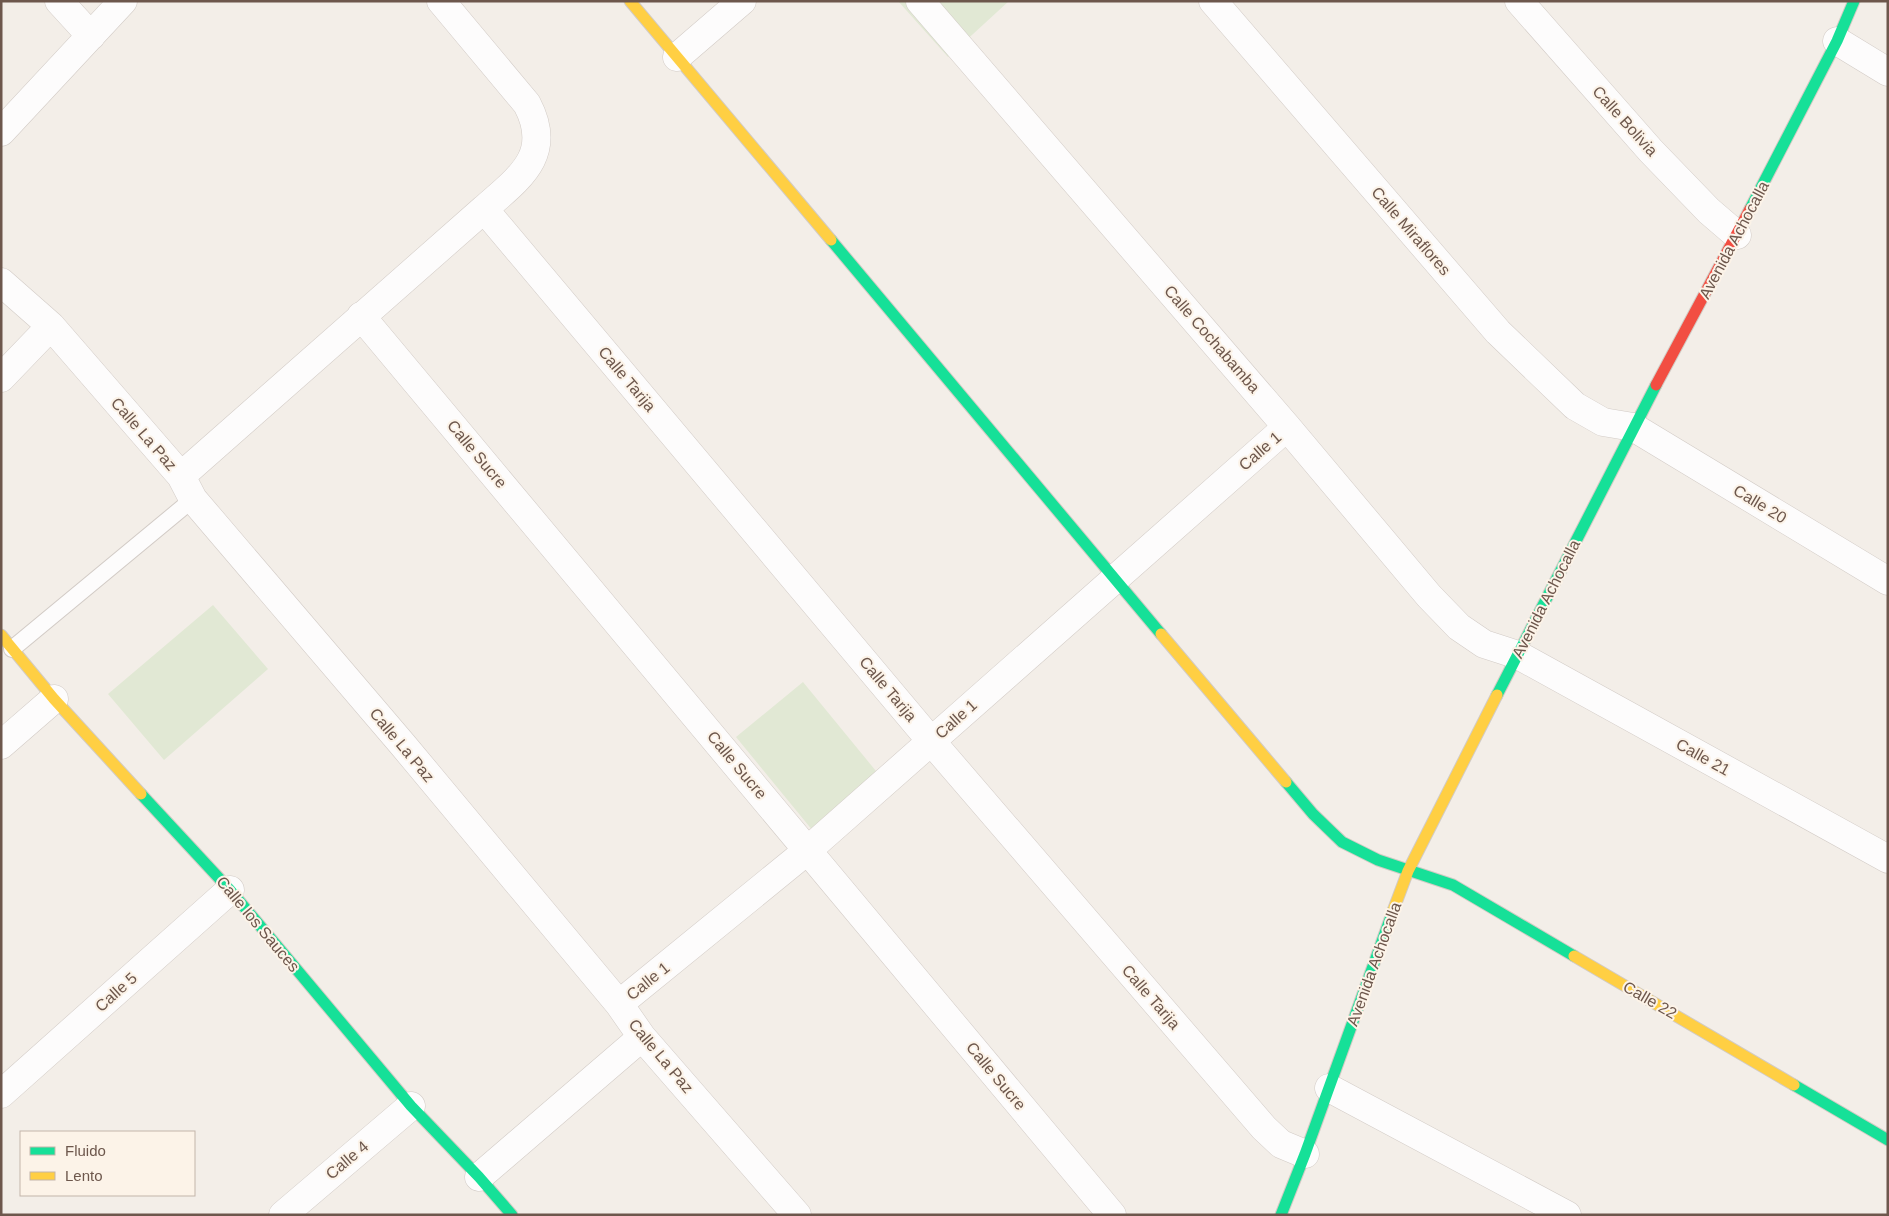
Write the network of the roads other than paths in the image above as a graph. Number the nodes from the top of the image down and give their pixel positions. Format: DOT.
graph roads {
  1 [pos="59,1"];
  2 [pos="123,1"];
  3 [pos="441,1"];
  4 [pos="630,1"];
  5 [pos="742,1"];
  6 [pos="920,1"];
  7 [pos="1213,1"];
  8 [pos="1519,1"];
  9 [pos="1854,1"];
  10 [pos="91,36"];
  11 [pos="1837,41"];
  12 [pos="677,57"];
  13 [pos="1888,72"];
  14 [pos="1,132"];
  15 [pos="484,210"];
  16 [pos="1737,234"];
  17 [pos="1,282"];
  18 [pos="361,316"];
  19 [pos="51,326"];
  20 [pos="1,378"];
  21 [pos="1288,426"];
  22 [pos="1633,427"];
  23 [pos="187,488"];
  24 [pos="1115,578"];
  25 [pos="1888,581"];
  26 [pos="1,635"];
  27 [pos="12,649"];
  28 [pos="1518,655"];
  29 [pos="54,699"];
  30 [pos="931,741"];
  31 [pos="1,745"];
  32 [pos="808,850"];
  33 [pos="1888,859"];
  34 [pos="1408,871"];
  35 [pos="230,890"];
  36 [pos="619,1004"];
  37 [pos="642,1036"];
  38 [pos="1329,1088"];
  39 [pos="1,1094"];
  40 [pos="411,1106"];
  41 [pos="1888,1140"];
  42 [pos="1305,1154"];
  43 [pos="479,1177"];
  44 [pos="283,1215"];
  45 [pos="512,1215"];
  46 [pos="797,1215"];
  47 [pos="1112,1215"];
  48 [pos="1281,1215"];
  49 [pos="1567,1215"];
  1 -- 10 [label="street"];
  2 -- 10 [label="street"];
  3 -- 15 [label="street"];
  4 -- 12 [label="street, Calle 22"];
  5 -- 12 [label="street"];
  6 -- 21 [label="street, Calle Cochabamba"];
  7 -- 22 [label="street, Calle Miraflores"];
  8 -- 16 [label="street, Calle Bolivia"];
  9 -- 11 [label="street, Avenida Achocalla"];
  10 -- 14 [label="street"];
  11 -- 13 [label="street"];
  11 -- 16 [label="street, Avenida Achocalla"];
  12 -- 24 [label="street, Calle 22"];
  15 -- 18 [label="street"];
  15 -- 30 [label="street, Calle Tarija"];
  16 -- 22 [label="street, Avenida Achocalla"];
  17 -- 19 [label="street, Calle La Paz"];
  18 -- 23 [label="street"];
  18 -- 32 [label="street, Calle Sucre"];
  19 -- 20 [label="street"];
  19 -- 23 [label="street, Calle La Paz"];
  21 -- 24 [label="street, Calle 1"];
  21 -- 28 [label="street, Calle Cochabamba"];
  22 -- 25 [label="street, Calle 20"];
  22 -- 28 [label="street, Avenida Achocalla"];
  23 -- 27 [label="lane"];
  23 -- 36 [label="street, Calle La Paz"];
  24 -- 30 [label="street, Calle 1"];
  24 -- 34 [label="street, Calle 22"];
  26 -- 27 [label="street, Calle los Sauces"];
  27 -- 29 [label="street, Calle los Sauces"];
  28 -- 33 [label="street, Calle 21"];
  28 -- 34 [label="street, Avenida Achocalla"];
  29 -- 31 [label="street"];
  29 -- 35 [label="street, Calle los Sauces"];
  30 -- 32 [label="street, Calle 1"];
  30 -- 42 [label="street, Calle Tarija"];
  32 -- 36 [label="street, Calle 1"];
  32 -- 47 [label="street, Calle Sucre"];
  34 -- 38 [label="street, Avenida Achocalla"];
  34 -- 41 [label="street, Calle 22"];
  35 -- 39 [label="street, Calle 5"];
  35 -- 40 [label="street, Calle los Sauces"];
  36 -- 37 [label="street, Calle La Paz"];
  37 -- 43 [label="street"];
  37 -- 46 [label="street, Calle La Paz"];
  38 -- 42 [label="street, Avenida Achocalla"];
  38 -- 49 [label="street"];
  40 -- 43 [label="street, Calle los Sauces"];
  40 -- 44 [label="street, Calle 4"];
  42 -- 48 [label="street, Avenida Achocalla"];
  43 -- 45 [label="street, Calle los Sauces"];
}
